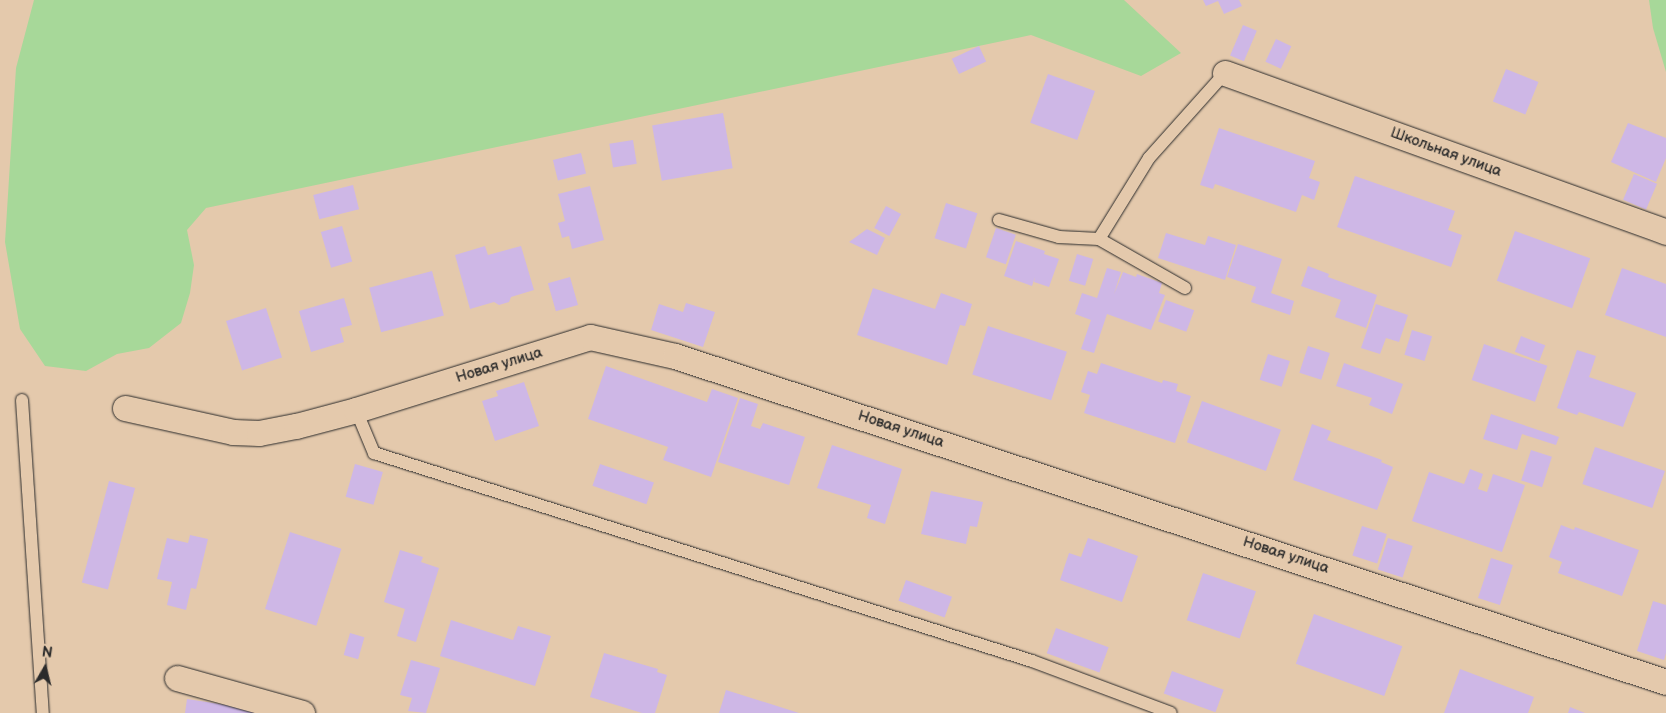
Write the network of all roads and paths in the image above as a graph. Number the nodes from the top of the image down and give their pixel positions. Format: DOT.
graph roads {
  1 [pos="1225,73"];
  2 [pos="998,220"];
  3 [pos="1666,232"];
  4 [pos="1099,239"];
  5 [pos="1185,288"];
  6 [pos="22,400"];
  7 [pos="125,408"];
  8 [pos="356,410"];
  9 [pos="178,678"];
  10 [pos="1666,682"];
  11 [pos="43,713"];
  12 [pos="302,713"];
  13 [pos="1171,713"];
  1 -- 3 [label="street, Школьная улица"];
  1 -- 4 [label="lane"];
  2 -- 4 [label="lane"];
  4 -- 5 [label="lane"];
  6 -- 11 [label="lane"];
  7 -- 8 [label="street, Новая улица"];
  8 -- 10 [label="street, Новая улица"];
  8 -- 13 [label="lane"];
  9 -- 12 [label="street"];
}
